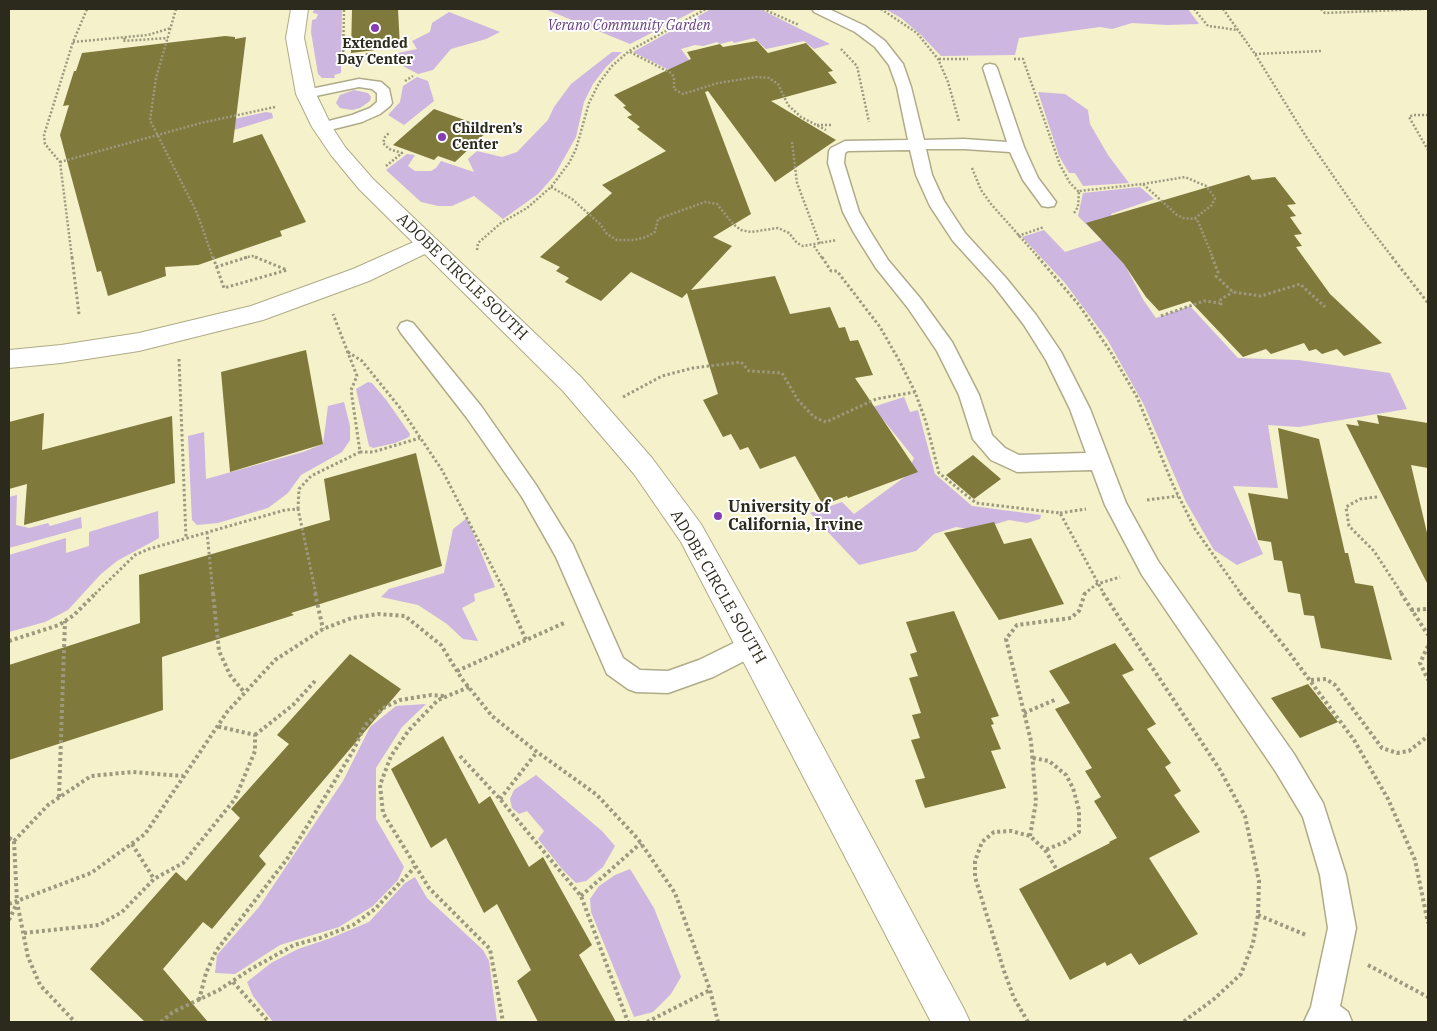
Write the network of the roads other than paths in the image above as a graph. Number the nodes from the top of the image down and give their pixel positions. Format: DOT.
graph roads {
  1 [pos="299,9"];
  2 [pos="819,9"];
  3 [pos="990,68"];
  4 [pos="306,94"];
  5 [pos="322,127"];
  6 [pos="916,144"];
  7 [pos="1016,147"];
  8 [pos="1048,202"];
  9 [pos="427,244"];
  10 [pos="407,328"];
  11 [pos="9,359"];
  12 [pos="1098,461"];
  13 [pos="752,645"];
  14 [pos="1326,1019"];
  15 [pos="951,1022"];
  1 -- 4 [label="street, ADOBE CIRCLE SOUTH"];
  2 -- 6 [label="lane"];
  3 -- 7 [label="lane"];
  4 -- 5 [label="street, ADOBE CIRCLE SOUTH"];
  4 -- 5 [label="lane"];
  5 -- 9 [label="street, ADOBE CIRCLE SOUTH"];
  6 -- 7 [label="lane"];
  6 -- 12 [label="lane"];
  6 -- 12 [label="lane"];
  7 -- 8 [label="lane"];
  9 -- 11 [label="street"];
  9 -- 13 [label="street, ADOBE CIRCLE SOUTH"];
  10 -- 13 [label="lane"];
  12 -- 14 [label="lane"];
  13 -- 15 [label="street, ADOBE CIRCLE SOUTH"];
}
